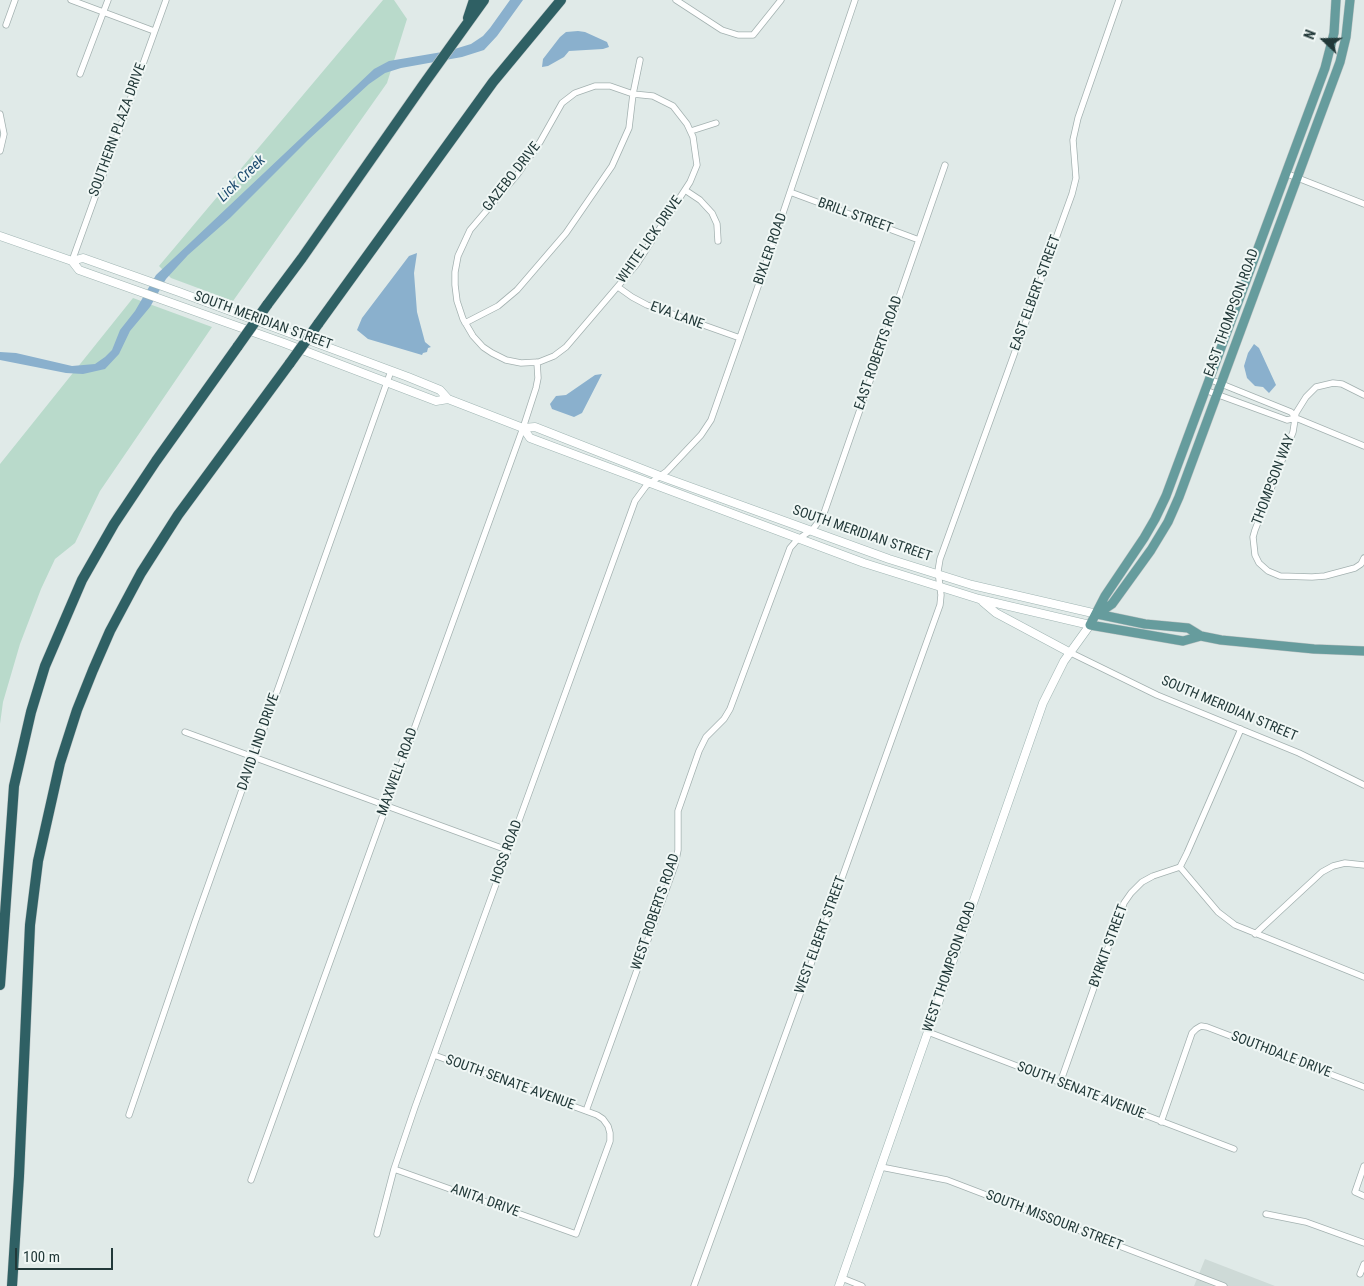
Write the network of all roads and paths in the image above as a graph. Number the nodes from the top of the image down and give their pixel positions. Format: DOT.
graph roads {
  1 [pos="15,0"];
  2 [pos="71,0"];
  3 [pos="108,0"];
  4 [pos="166,0"];
  5 [pos="474,0"];
  6 [pos="484,0"];
  7 [pos="554,0"];
  8 [pos="561,0"];
  9 [pos="676,0"];
  10 [pos="781,0"];
  11 [pos="855,0"];
  12 [pos="1119,0"];
  13 [pos="1336,0"];
  14 [pos="1350,0"];
  15 [pos="104,12"];
  16 [pos="6,25"];
  17 [pos="154,31"];
  18 [pos="463,31"];
  19 [pos="512,58"];
  20 [pos="640,60"];
  21 [pos="80,74"];
  22 [pos="633,94"];
  23 [pos="1,115"];
  24 [pos="716,123"];
  25 [pos="691,131"];
  26 [pos="0,150"];
  27 [pos="944,166"];
  28 [pos="1286,173"];
  29 [pos="1297,178"];
  30 [pos="685,190"];
  31 [pos="790,192"];
  32 [pos="1364,204"];
  33 [pos="0,236"];
  34 [pos="919,240"];
  35 [pos="718,241"];
  36 [pos="72,261"];
  37 [pos="618,286"];
  38 [pos="465,323"];
  39 [pos="740,338"];
  40 [pos="537,362"];
  41 [pos="392,371"];
  42 [pos="1209,379"];
  43 [pos="387,382"];
  44 [pos="1221,384"];
  45 [pos="1205,390"];
  46 [pos="1217,394"];
  47 [pos="1364,395"];
  48 [pos="448,399"];
  49 [pos="1296,418"];
  50 [pos="522,428"];
  51 [pos="1364,446"];
  52 [pos="654,480"];
  53 [pos="808,533"];
  54 [pos="798,540"];
  55 [pos="1364,558"];
  56 [pos="1362,565"];
  57 [pos="940,582"];
  58 [pos="979,599"];
  59 [pos="1097,614"];
  60 [pos="1090,625"];
  61 [pos="1201,636"];
  62 [pos="1364,651"];
  63 [pos="1070,652"];
  64 [pos="1241,729"];
  65 [pos="185,732"];
  66 [pos="253,758"];
  67 [pos="1364,785"];
  68 [pos="386,806"];
  69 [pos="507,850"];
  70 [pos="1364,865"];
  71 [pos="1180,867"];
  72 [pos="1255,934"];
  73 [pos="1364,977"];
  74 [pos="0,985"];
  75 [pos="928,1032"];
  76 [pos="434,1055"];
  77 [pos="1060,1083"];
  78 [pos="1364,1087"];
  79 [pos="586,1111"];
  80 [pos="129,1115"];
  81 [pos="1161,1122"];
  82 [pos="1234,1149"];
  83 [pos="881,1166"];
  84 [pos="1364,1166"];
  85 [pos="394,1169"];
  86 [pos="251,1180"];
  87 [pos="1364,1196"];
  88 [pos="1266,1214"];
  89 [pos="377,1234"];
  90 [pos="1364,1243"];
  91 [pos="1364,1264"];
  92 [pos="1360,1274"];
  93 [pos="840,1282"];
  94 [pos="12,1286"];
  95 [pos="694,1286"];
  96 [pos="862,1286"];
  97 [pos="1224,1286"];
  1 -- 16 [label="street"];
  2 -- 15 [label="street"];
  3 -- 15 [label="street"];
  4 -- 17 [label="street, SOUTHERN PLAZA DRIVE"];
  5 -- 18 [label="highway"];
  6 -- 18 [label="highway"];
  7 -- 19 [label="highway"];
  8 -- 19 [label="highway"];
  9 -- 10 [label="street"];
  11 -- 31 [label="street, BIXLER ROAD"];
  12 -- 57 [label="street, EAST ELBERT STREET"];
  13 -- 28 [label="main road, EAST THOMPSON ROAD"];
  14 -- 29 [label="main road, EAST THOMPSON ROAD"];
  15 -- 17 [label="street"];
  15 -- 21 [label="street"];
  17 -- 36 [label="street, SOUTHERN PLAZA DRIVE"];
  18 -- 74 [label="highway, bridge"];
  19 -- 94 [label="highway, bridge"];
  20 -- 22 [label="street"];
  22 -- 25 [label="street, WHITE LICK DRIVE"];
  22 -- 38 [label="street"];
  22 -- 38 [label="street, GAZEBO DRIVE"];
  23 -- 26 [label="street"];
  24 -- 25 [label="street"];
  25 -- 30 [label="street, WHITE LICK DRIVE"];
  27 -- 34 [label="street, EAST ROBERTS ROAD"];
  28 -- 29 [label="street"];
  28 -- 42 [label="main road, EAST THOMPSON ROAD"];
  29 -- 32 [label="street"];
  29 -- 44 [label="main road, EAST THOMPSON ROAD"];
  30 -- 35 [label="street"];
  30 -- 37 [label="street, WHITE LICK DRIVE"];
  31 -- 34 [label="street, BRILL STREET"];
  31 -- 39 [label="street, BIXLER ROAD"];
  33 -- 36 [label="main road, SOUTH MERIDIAN STREET"];
  34 -- 53 [label="street, EAST ROBERTS ROAD"];
  36 -- 41 [label="main road, SOUTH MERIDIAN STREET"];
  36 -- 43 [label="main road, SOUTH MERIDIAN STREET"];
  37 -- 39 [label="street, EVA LANE"];
  37 -- 40 [label="street, WHITE LICK DRIVE"];
  38 -- 40 [label="street, WHITE LICK DRIVE"];
  39 -- 52 [label="street, BIXLER ROAD"];
  40 -- 50 [label="street, MAXWELL ROAD"];
  41 -- 43 [label="street, DAVID LIND DRIVE"];
  41 -- 48 [label="main road, SOUTH MERIDIAN STREET"];
  42 -- 44 [label="street"];
  42 -- 45 [label="main road, EAST THOMPSON ROAD"];
  43 -- 48 [label="main road, SOUTH MERIDIAN STREET"];
  43 -- 66 [label="street, DAVID LIND DRIVE"];
  44 -- 46 [label="main road, EAST THOMPSON ROAD"];
  44 -- 49 [label="street"];
  45 -- 46 [label="street"];
  45 -- 59 [label="main road, EAST THOMPSON ROAD"];
  46 -- 49 [label="street"];
  46 -- 59 [label="main road, EAST THOMPSON ROAD"];
  47 -- 49 [label="street, THOMPSON WAY"];
  48 -- 50 [label="main road, SOUTH MERIDIAN STREET"];
  49 -- 51 [label="street"];
  49 -- 56 [label="street, THOMPSON WAY"];
  50 -- 52 [label="main road, SOUTH MERIDIAN STREET"];
  50 -- 52 [label="main road, SOUTH MERIDIAN STREET"];
  50 -- 68 [label="street, MAXWELL ROAD"];
  52 -- 53 [label="main road, SOUTH MERIDIAN STREET"];
  52 -- 54 [label="main road, SOUTH MERIDIAN STREET"];
  52 -- 69 [label="street, HOSS ROAD"];
  53 -- 54 [label="street, WEST ROBERTS ROAD"];
  53 -- 57 [label="main road, SOUTH MERIDIAN STREET"];
  54 -- 57 [label="main road, SOUTH MERIDIAN STREET"];
  54 -- 79 [label="street, WEST ROBERTS ROAD"];
  55 -- 56 [label="street"];
  57 -- 58 [label="main road, SOUTH MERIDIAN STREET"];
  57 -- 59 [label="main road, SOUTH MERIDIAN STREET"];
  57 -- 95 [label="street, WEST ELBERT STREET"];
  58 -- 60 [label="main road, SOUTH MERIDIAN STREET"];
  58 -- 63 [label="main road, SOUTH MERIDIAN STREET"];
  59 -- 60 [label="main road, EAST THOMPSON ROAD"];
  59 -- 61 [label="main road, SOUTH MERIDIAN STREET"];
  60 -- 61 [label="main road, SOUTH MERIDIAN STREET"];
  60 -- 63 [label="main road, EAST THOMPSON ROAD"];
  61 -- 62 [label="main road, SOUTH MERIDIAN STREET"];
  63 -- 64 [label="street, SOUTH MERIDIAN STREET"];
  63 -- 75 [label="main road, WEST THOMPSON ROAD"];
  64 -- 67 [label="street, SOUTH MERIDIAN STREET"];
  64 -- 71 [label="street"];
  65 -- 66 [label="street"];
  66 -- 68 [label="street"];
  66 -- 80 [label="street, DAVID LIND DRIVE"];
  68 -- 69 [label="street"];
  68 -- 86 [label="street, MAXWELL ROAD"];
  69 -- 76 [label="street, HOSS ROAD"];
  70 -- 72 [label="street"];
  71 -- 72 [label="street"];
  71 -- 77 [label="street, BYRKIT STREET"];
  72 -- 73 [label="street"];
  75 -- 77 [label="street, SOUTH SENATE AVENUE"];
  75 -- 83 [label="main road, WEST THOMPSON ROAD"];
  76 -- 79 [label="street, SOUTH SENATE AVENUE"];
  76 -- 85 [label="street, HOSS ROAD"];
  77 -- 81 [label="street, SOUTH SENATE AVENUE"];
  78 -- 81 [label="street, SOUTHDALE DRIVE"];
  79 -- 85 [label="street, ANITA DRIVE"];
  81 -- 82 [label="street, SOUTH SENATE AVENUE"];
  83 -- 93 [label="main road, WEST THOMPSON ROAD"];
  83 -- 97 [label="street, SOUTH MISSOURI STREET"];
  84 -- 87 [label="street"];
  85 -- 89 [label="street, HOSS ROAD"];
  88 -- 90 [label="street"];
  91 -- 92 [label="street"];
  93 -- 96 [label="street"];
}
